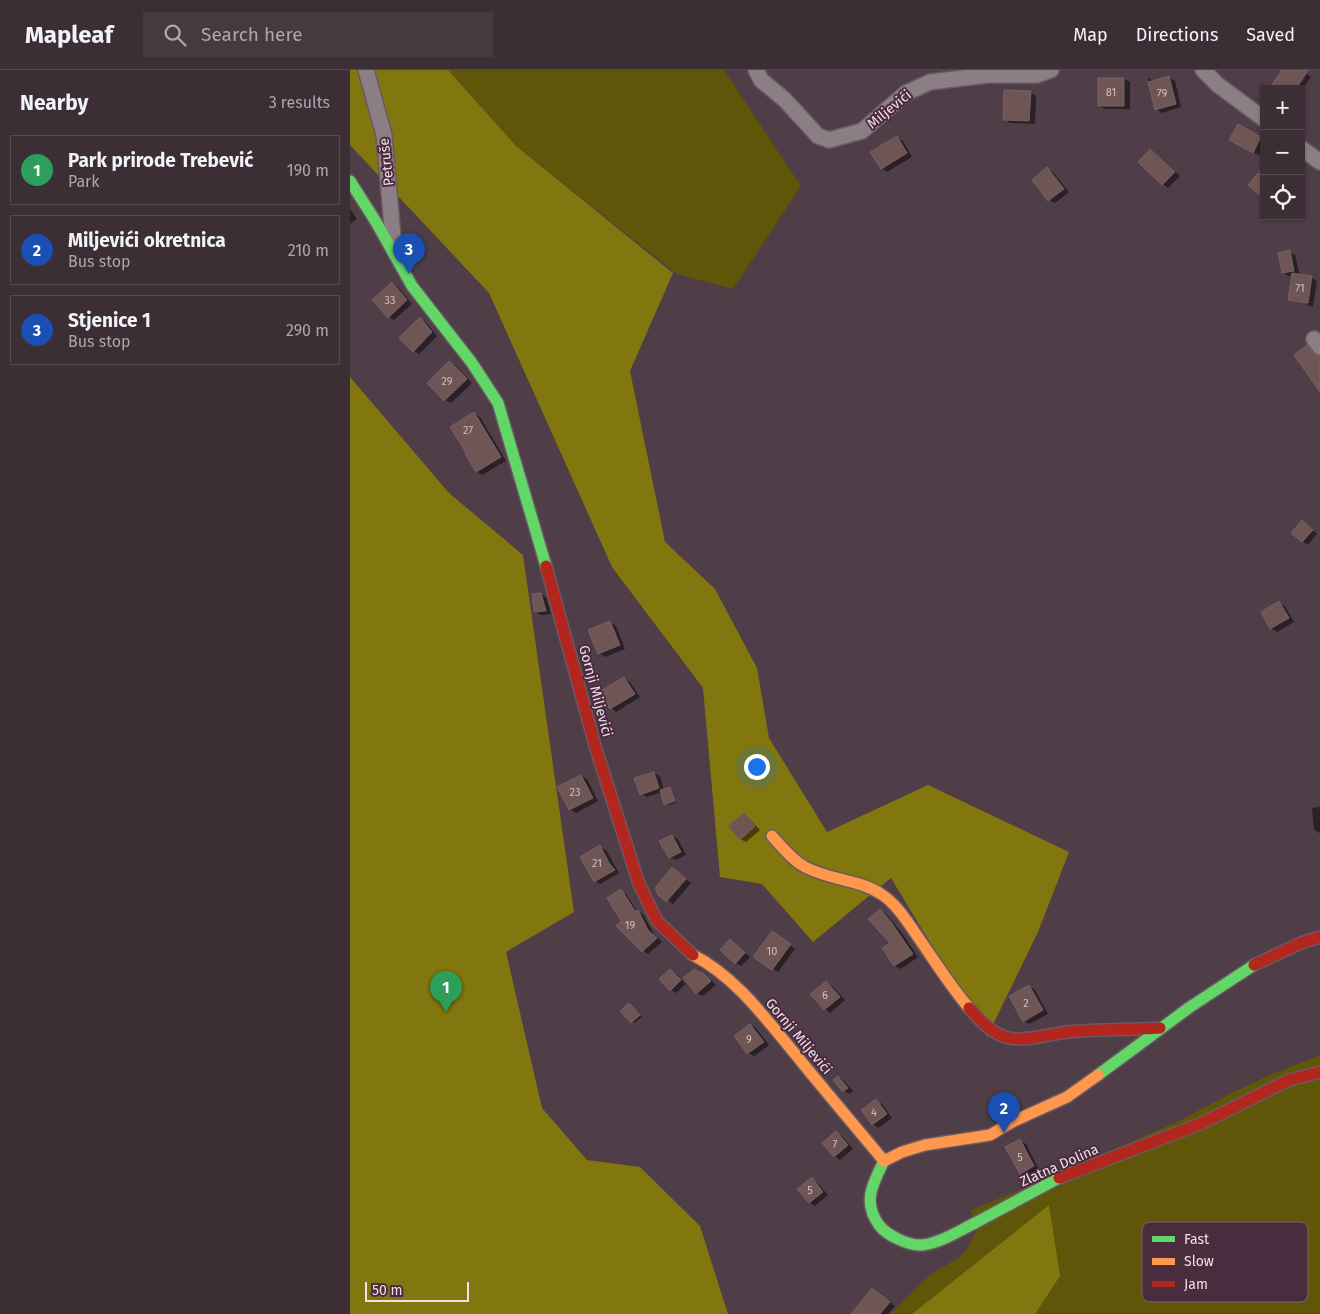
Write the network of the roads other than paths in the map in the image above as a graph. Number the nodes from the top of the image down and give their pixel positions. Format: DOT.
graph roads {
  1 [pos="366,70"];
  2 [pos="756,70"];
  3 [pos="1052,70"];
  4 [pos="1203,70"];
  5 [pos="1260,116"];
  6 [pos="1305,151"];
  7 [pos="1320,162"];
  8 [pos="350,181"];
  9 [pos="395,255"];
  10 [pos="772,836"];
  11 [pos="1320,937"];
  12 [pos="1160,1028"];
  13 [pos="1320,1072"];
  14 [pos="884,1161"];
  1 -- 9 [label="street, Petruše"];
  2 -- 3 [label="street, Miljevići"];
  4 -- 5 [label="street"];
  6 -- 7 [label="street"];
  8 -- 9 [label="street, Gornji Miljevići"];
  9 -- 14 [label="street, Gornji Miljevići"];
  10 -- 12 [label="street"];
  11 -- 12 [label="street"];
  12 -- 14 [label="street"];
  13 -- 14 [label="street, Zlatna Dolina"];
}
